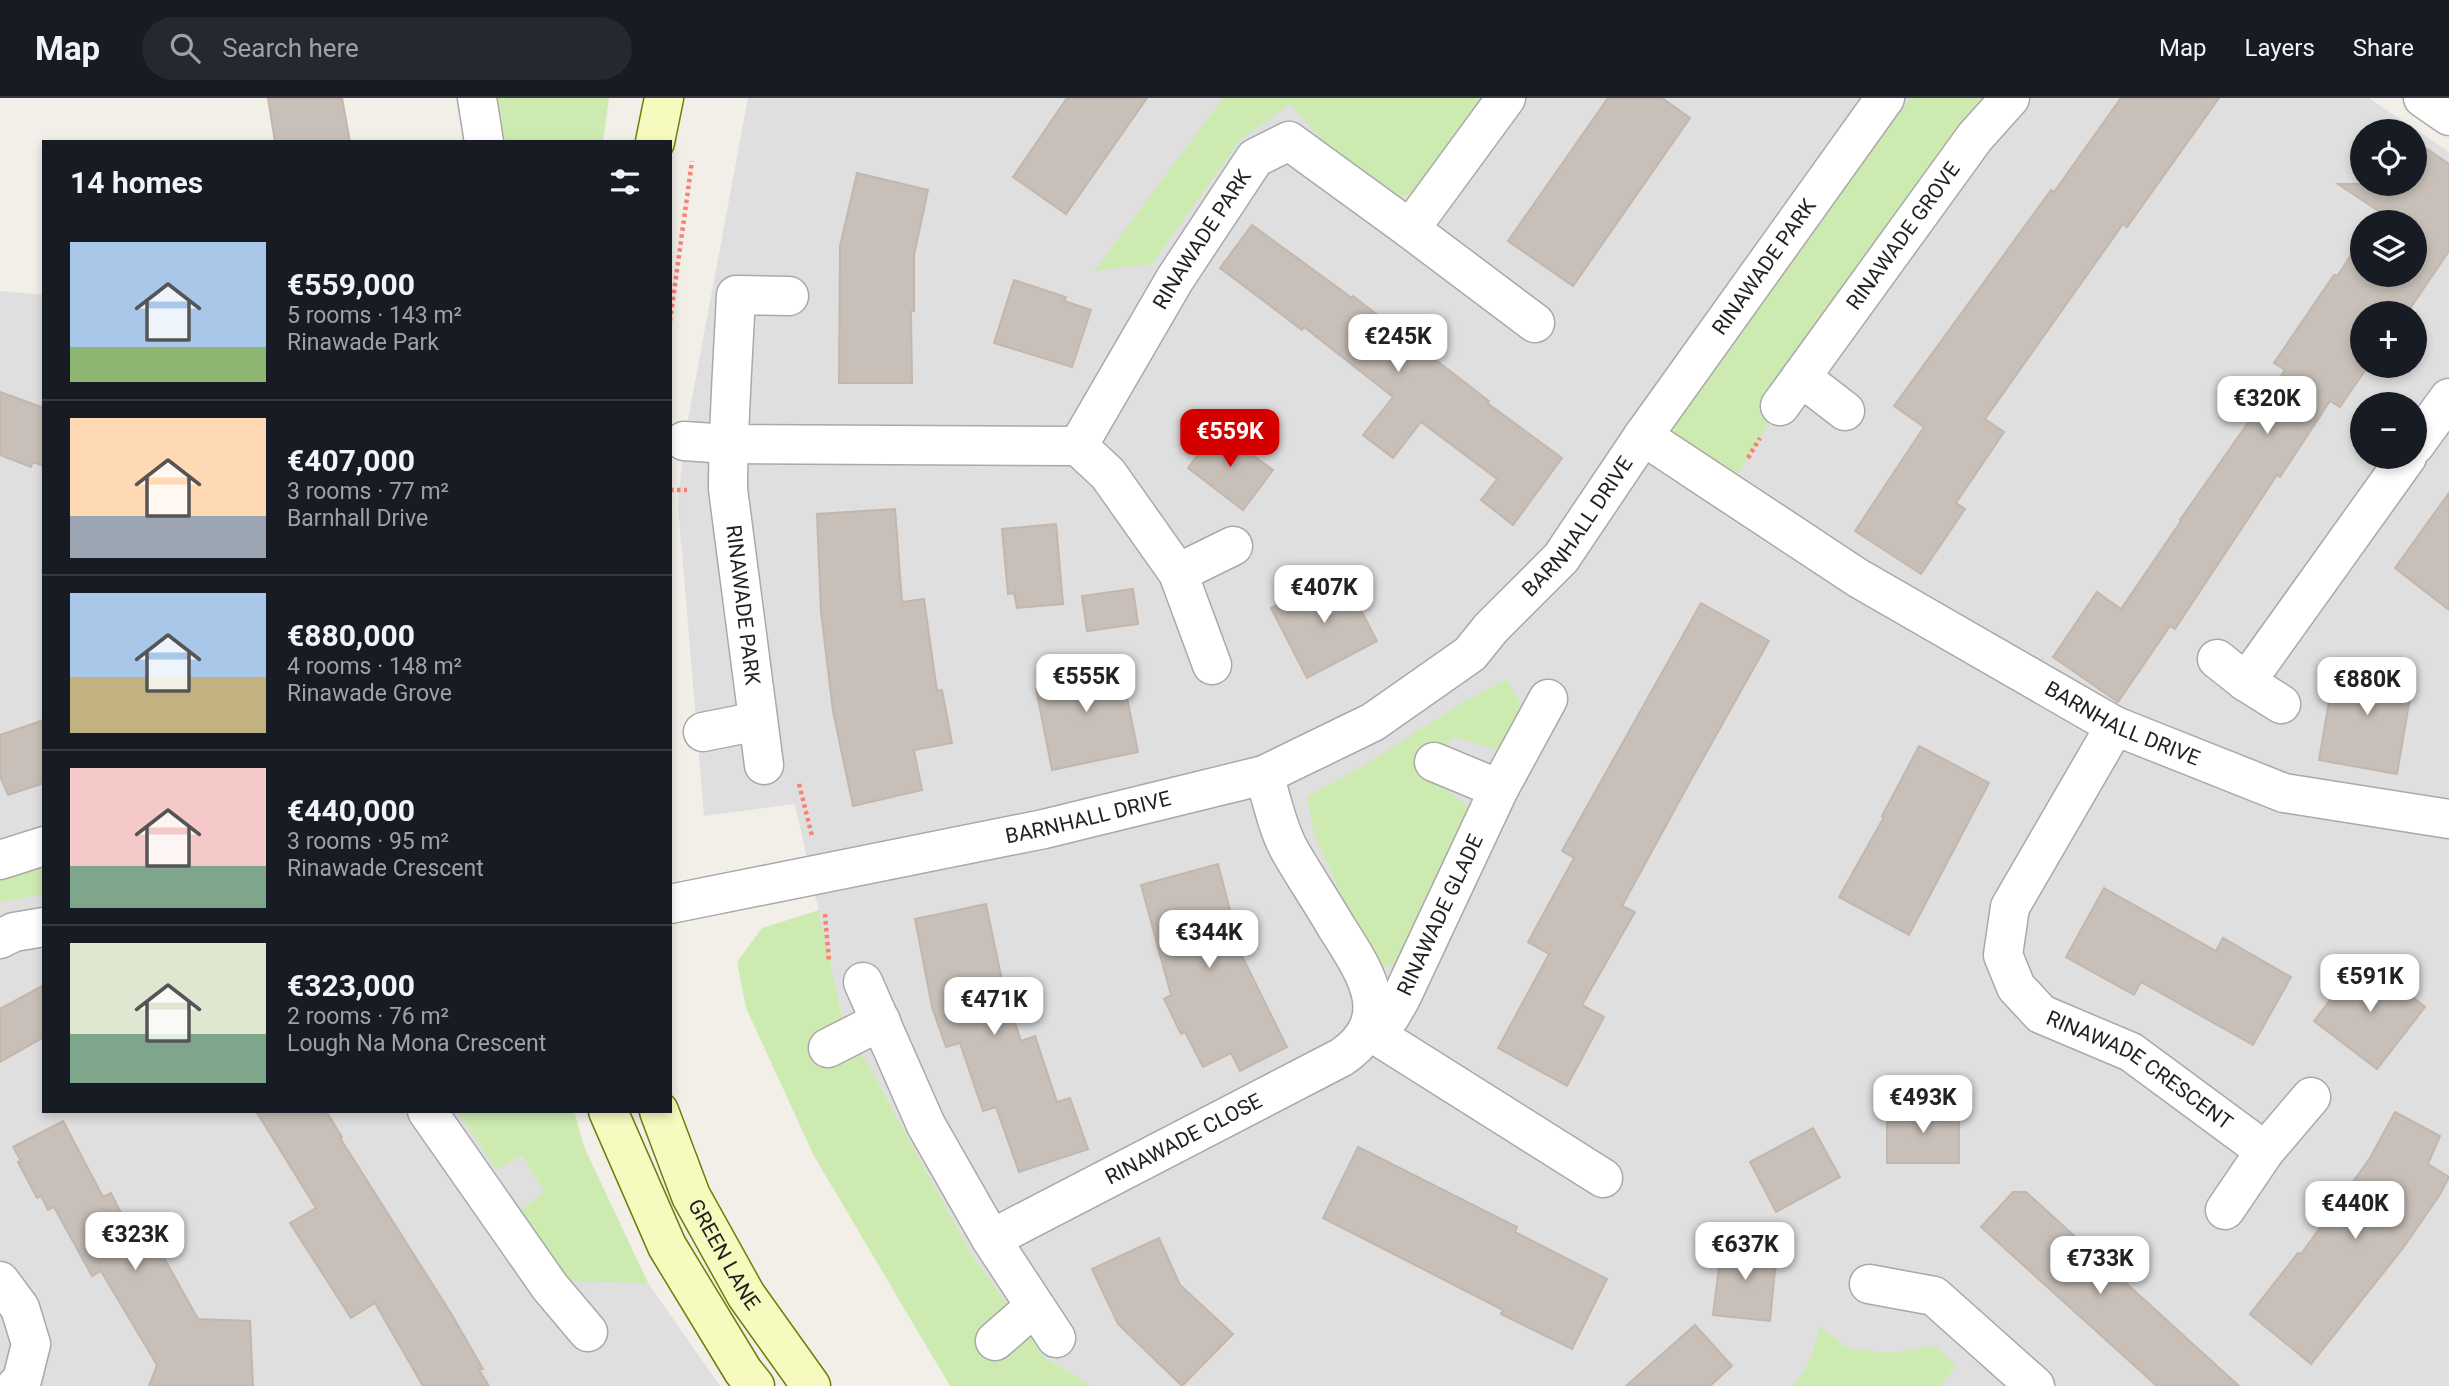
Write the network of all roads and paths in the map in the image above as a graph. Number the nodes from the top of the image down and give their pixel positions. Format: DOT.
graph roads {
  1 [pos="477,98"];
  2 [pos="666,98"];
  3 [pos="1506,98"];
  4 [pos="1885,98"];
  5 [pos="2010,98"];
  6 [pos="2423,98"];
  7 [pos="2449,116"];
  8 [pos="484,140"];
  9 [pos="656,140"];
  10 [pos="678,147"];
  11 [pos="1410,229"];
  12 [pos="672,278"];
  13 [pos="789,296"];
  14 [pos="1535,323"];
  15 [pos="1791,392"];
  16 [pos="2449,398"];
  17 [pos="1845,411"];
  18 [pos="2427,428"];
  19 [pos="1643,436"];
  20 [pos="684,441"];
  21 [pos="728,444"];
  22 [pos="1078,446"];
  23 [pos="2397,469"];
  24 [pos="1727,491"];
  25 [pos="1233,546"];
  26 [pos="1178,573"];
  27 [pos="1212,666"];
  28 [pos="1548,699"];
  29 [pos="2281,704"];
  30 [pos="758,721"];
  31 [pos="2115,726"];
  32 [pos="703,732"];
  33 [pos="1434,762"];
  34 [pos="764,765"];
  35 [pos="1264,775"];
  36 [pos="1499,789"];
  37 [pos="2449,819"];
  38 [pos="42,847"];
  39 [pos="0,860"];
  40 [pos="672,904"];
  41 [pos="42,927"];
  42 [pos="0,939"];
  43 [pos="863,982"];
  44 [pos="881,1021"];
  45 [pos="1368,1030"];
  46 [pos="828,1048"];
  47 [pos="2311,1097"];
  48 [pos="428,1113"];
  49 [pos="609,1113"];
  50 [pos="632,1113"];
  51 [pos="660,1113"];
  52 [pos="2264,1151"];
  53 [pos="1603,1178"];
  54 [pos="2225,1210"];
  55 [pos="990,1239"];
  56 [pos="667,1247"];
  57 [pos="0,1281"];
  58 [pos="1869,1284"];
  59 [pos="1034,1307"];
  60 [pos="588,1332"];
  61 [pos="1055,1338"];
  62 [pos="995,1341"];
  63 [pos="16,1386"];
  64 [pos="755,1386"];
  65 [pos="811,1386"];
  66 [pos="2035,1386"];
  1 -- 8 [label="street"];
  2 -- 9 [label="street"];
  2 -- 10 [label="street"];
  3 -- 11 [label="street"];
  4 -- 19 [label="street, RINAWADE PARK"];
  5 -- 15 [label="street, RINAWADE GROVE"];
  6 -- 7 [label="street"];
  10 -- 12 [label="path"];
  11 -- 14 [label="street, RINAWADE PARK"];
  11 -- 22 [label="street, RINAWADE PARK"];
  13 -- 21 [label="street, RINAWADE PARK"];
  15 -- 17 [label="street"];
  15 -- 24 [label="path"];
  16 -- 18 [label="street"];
  19 -- 24 [label="street, BARNHALL DRIVE"];
  19 -- 35 [label="street, BARNHALL DRIVE"];
  20 -- 21 [label="street"];
  21 -- 22 [label="street"];
  21 -- 30 [label="street, RINAWADE PARK"];
  22 -- 26 [label="street"];
  23 -- 29 [label="street"];
  24 -- 31 [label="street, BARNHALL DRIVE"];
  25 -- 26 [label="street"];
  26 -- 27 [label="street"];
  28 -- 36 [label="street, RINAWADE GLADE"];
  30 -- 32 [label="street"];
  30 -- 34 [label="street, RINAWADE PARK"];
  31 -- 37 [label="street, BARNHALL DRIVE"];
  31 -- 52 [label="street, RINAWADE CRESCENT"];
  33 -- 36 [label="street"];
  35 -- 40 [label="street, BARNHALL DRIVE"];
  35 -- 45 [label="street"];
  36 -- 45 [label="street, RINAWADE GLADE"];
  38 -- 39 [label="street"];
  41 -- 42 [label="street"];
  43 -- 44 [label="street"];
  44 -- 46 [label="street"];
  44 -- 55 [label="street"];
  45 -- 53 [label="street"];
  45 -- 55 [label="street, RINAWADE CLOSE"];
  47 -- 52 [label="street"];
  48 -- 60 [label="street"];
  49 -- 56 [label="street, GREEN LANE"];
  50 -- 56 [label="street"];
  51 -- 65 [label="street, GREEN LANE"];
  52 -- 54 [label="street"];
  55 -- 59 [label="street"];
  56 -- 64 [label="street, GREEN LANE"];
  57 -- 63 [label="street"];
  58 -- 66 [label="street"];
  59 -- 61 [label="street"];
  59 -- 62 [label="street"];
}
